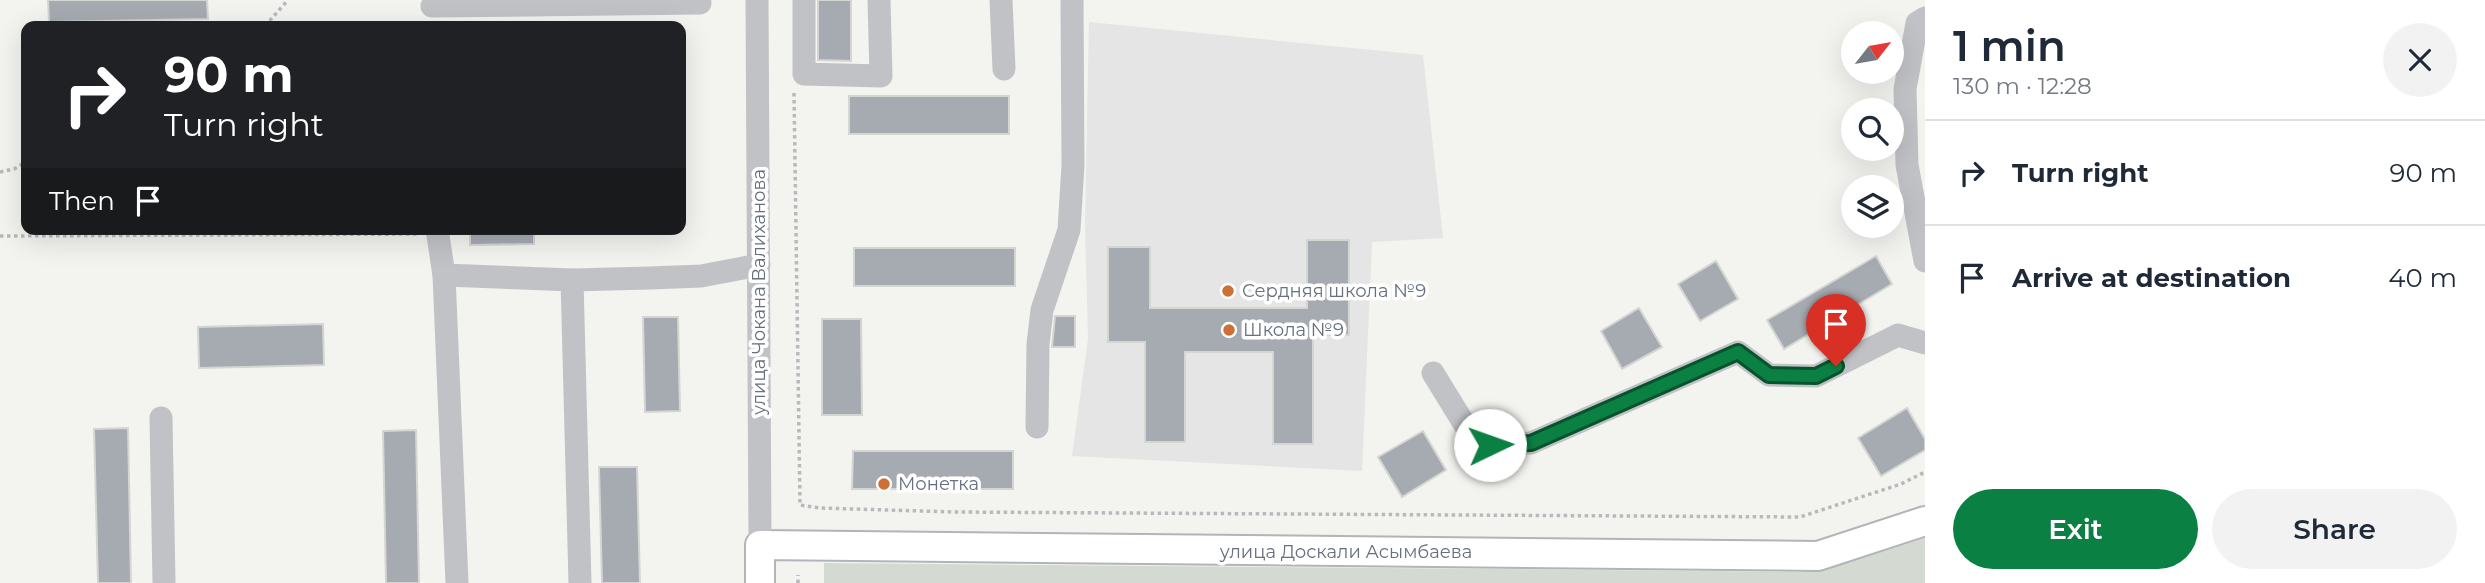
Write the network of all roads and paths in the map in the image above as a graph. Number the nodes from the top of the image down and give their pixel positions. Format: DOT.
graph roads {
  1 [pos="288,0"];
  2 [pos="757,0"];
  3 [pos="804,0"];
  4 [pos="878,0"];
  5 [pos="1001,0"];
  6 [pos="1072,0"];
  7 [pos="700,2"];
  8 [pos="431,11"];
  9 [pos="1925,18"];
  10 [pos="269,21"];
  11 [pos="1003,69"];
  12 [pos="794,84"];
  13 [pos="21,165"];
  14 [pos="0,172"];
  15 [pos="110,235"];
  16 [pos="438,235"];
  17 [pos="0,236"];
  18 [pos="1925,261"];
  19 [pos="759,265"];
  20 [pos="444,275"];
  21 [pos="572,279"];
  22 [pos="1925,343"];
  23 [pos="1433,373"];
  24 [pos="161,418"];
  25 [pos="1037,428"];
  26 [pos="1925,471"];
  27 [pos="1925,521"];
  28 [pos="761,545"];
  29 [pos="798,575"];
  30 [pos="164,583"];
  31 [pos="457,583"];
  32 [pos="580,583"];
  33 [pos="760,583"];
  34 [pos="798,583"];
  1 -- 10 [label="path"];
  2 -- 19 [label="street, улица Чокана Валиханова"];
  3 -- 4 [label="street"];
  5 -- 11 [label="street"];
  6 -- 25 [label="street"];
  7 -- 8 [label="street"];
  9 -- 18 [label="street"];
  12 -- 26 [label="path"];
  13 -- 14 [label="path"];
  15 -- 17 [label="path"];
  16 -- 20 [label="street"];
  19 -- 21 [label="street"];
  19 -- 28 [label="street, улица Чокана Валиханова"];
  20 -- 21 [label="street"];
  20 -- 31 [label="street"];
  21 -- 32 [label="street"];
  22 -- 23 [label="street"];
  24 -- 30 [label="street"];
  27 -- 28 [label="main road, улица Доскали Асымбаева"];
  28 -- 33 [label="main road, улица Чокана Валиханова"];
  29 -- 34 [label="path"];
}
